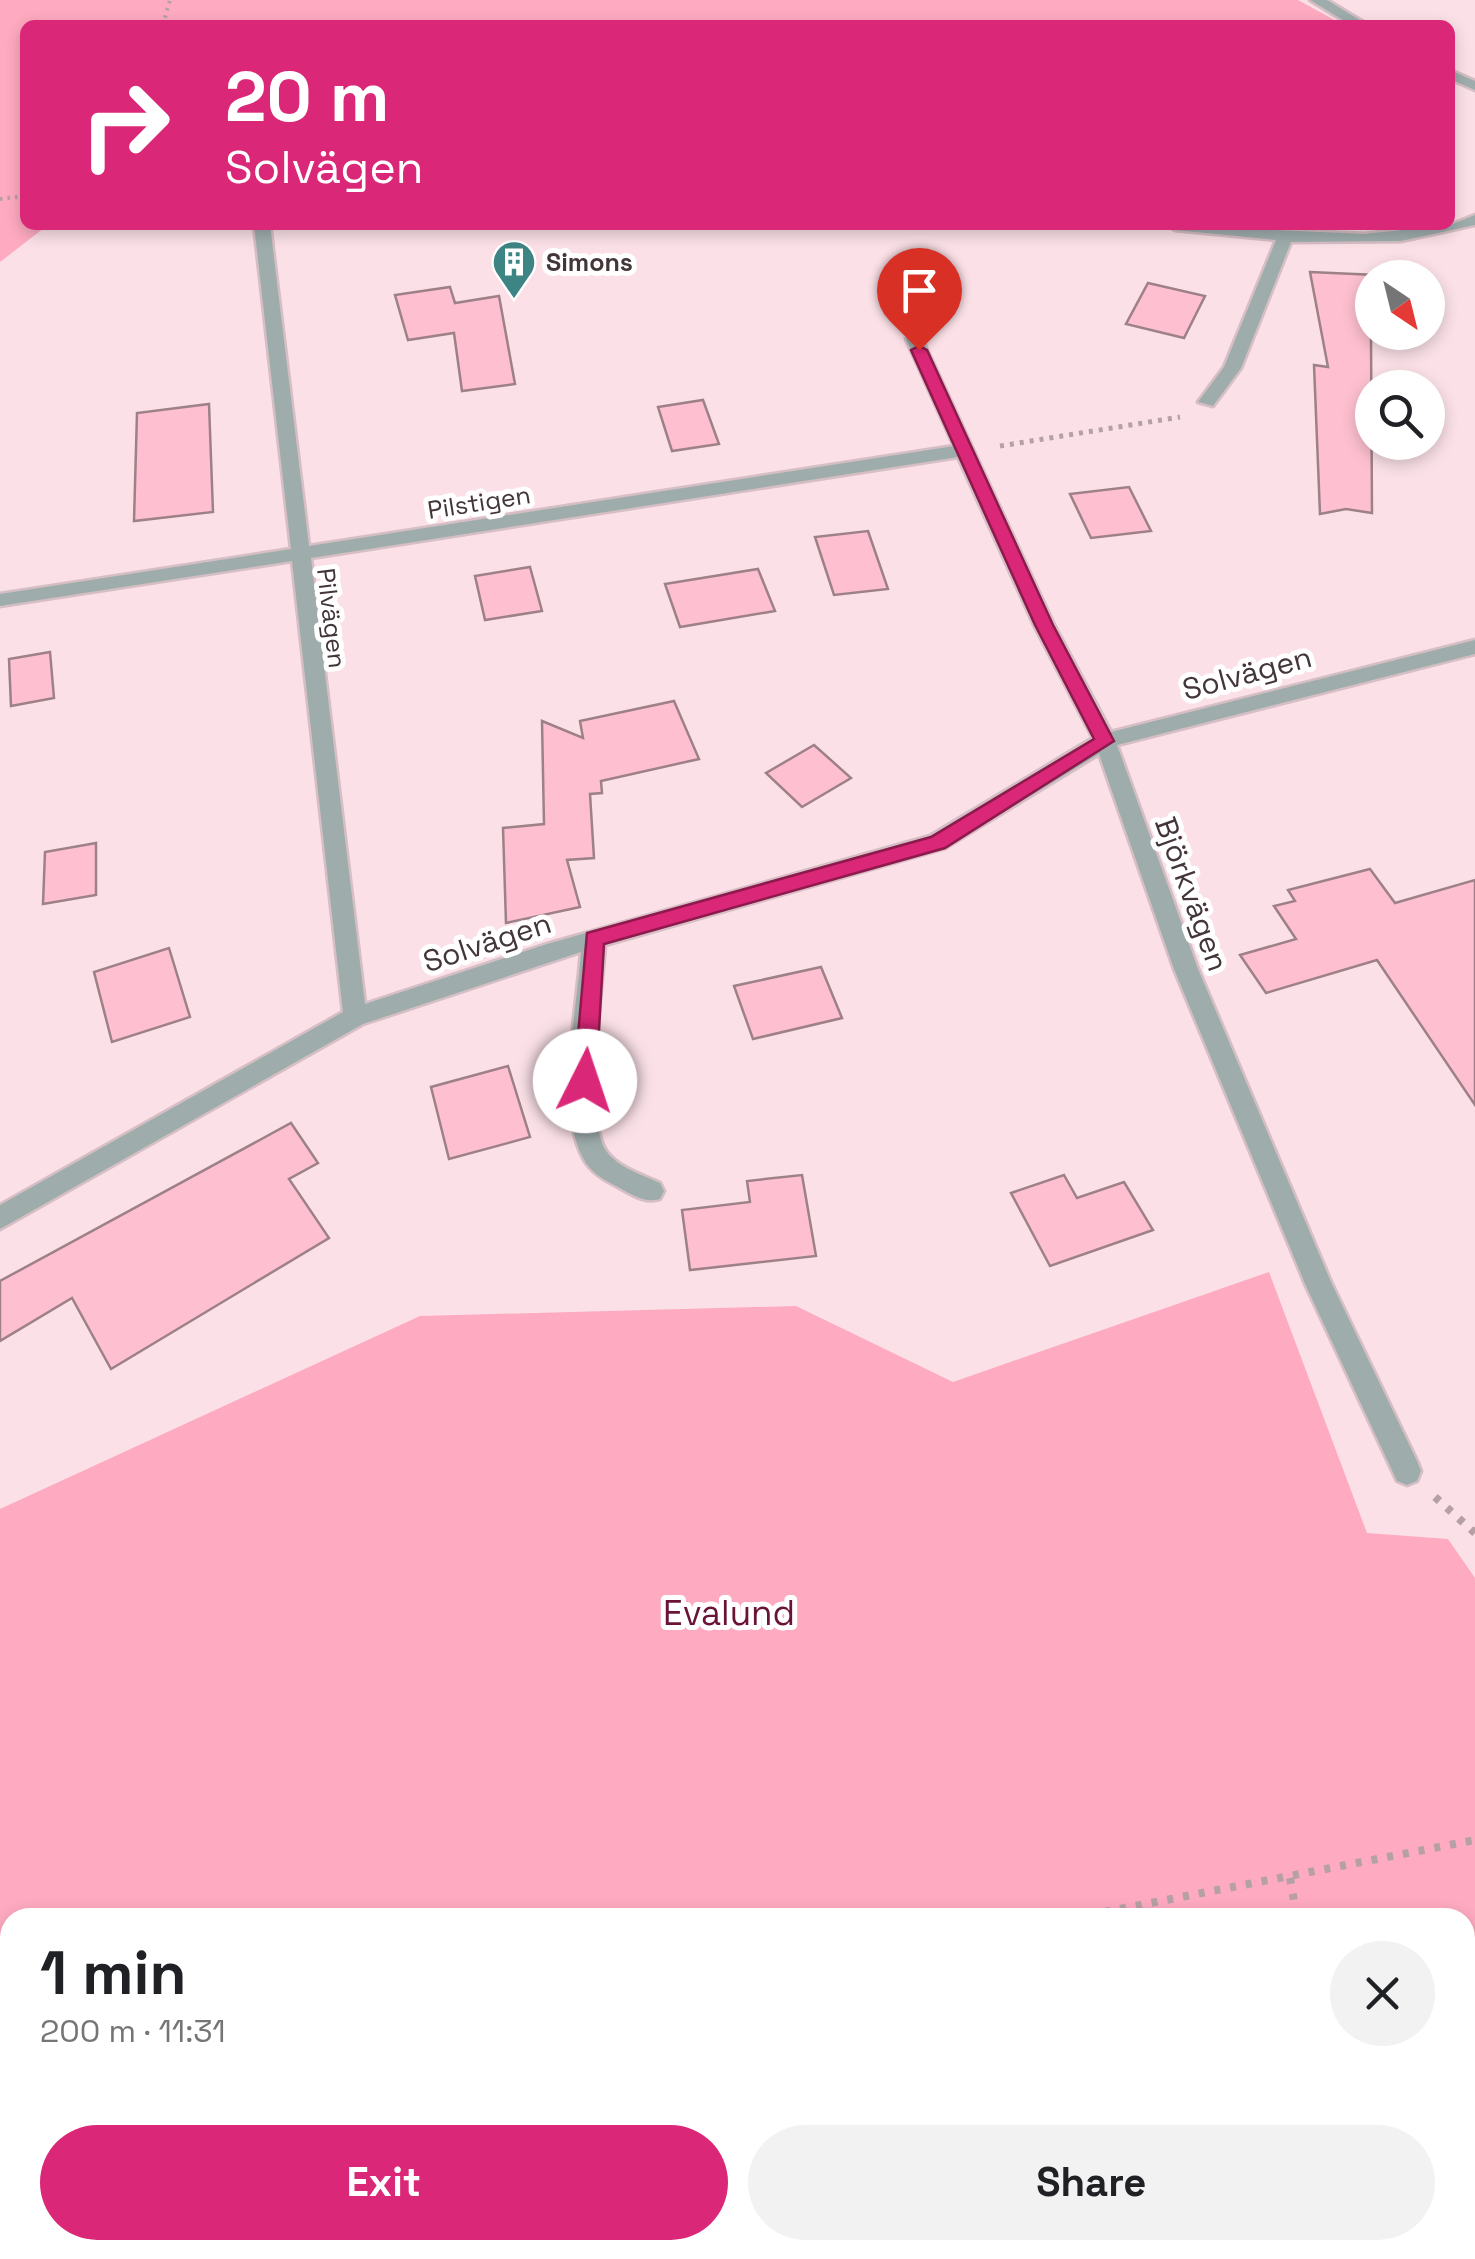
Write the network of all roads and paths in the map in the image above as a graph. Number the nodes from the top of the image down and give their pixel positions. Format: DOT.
graph roads {
  1 [pos="1317,0"];
  2 [pos="1352,20"];
  3 [pos="263,230"];
  4 [pos="1218,230"];
  5 [pos="1425,230"];
  6 [pos="1285,238"];
  7 [pos="914,339"];
  8 [pos="1207,402"];
  9 [pos="966,450"];
  10 [pos="299,555"];
  11 [pos="0,600"];
  12 [pos="1475,646"];
  13 [pos="1105,741"];
  14 [pos="594,939"];
  15 [pos="356,1017"];
  16 [pos="651,1191"];
  17 [pos="0,1218"];
  18 [pos="1407,1471"];
  19 [pos="1475,1534"];
  20 [pos="1475,1840"];
  21 [pos="1290,1878"];
  22 [pos="1127,1908"];
  23 [pos="1295,1908"];
  1 -- 2 [label="street"];
  3 -- 10 [label="street, Pilvägen"];
  4 -- 6 [label="street"];
  5 -- 6 [label="street"];
  6 -- 8 [label="street"];
  7 -- 9 [label="street, Björkvägen"];
  8 -- 9 [label="path"];
  9 -- 10 [label="street, Pilstigen"];
  9 -- 13 [label="street, Björkvägen"];
  10 -- 11 [label="street, Pilstigen"];
  10 -- 15 [label="street, Pilvägen"];
  12 -- 13 [label="street, Solvägen"];
  13 -- 14 [label="street, Solvägen"];
  13 -- 18 [label="street, Björkvägen"];
  14 -- 15 [label="street, Solvägen"];
  14 -- 16 [label="street"];
  15 -- 17 [label="street, Solvägen"];
  18 -- 19 [label="path"];
  20 -- 21 [label="path"];
  21 -- 22 [label="path"];
  21 -- 23 [label="path"];
}
